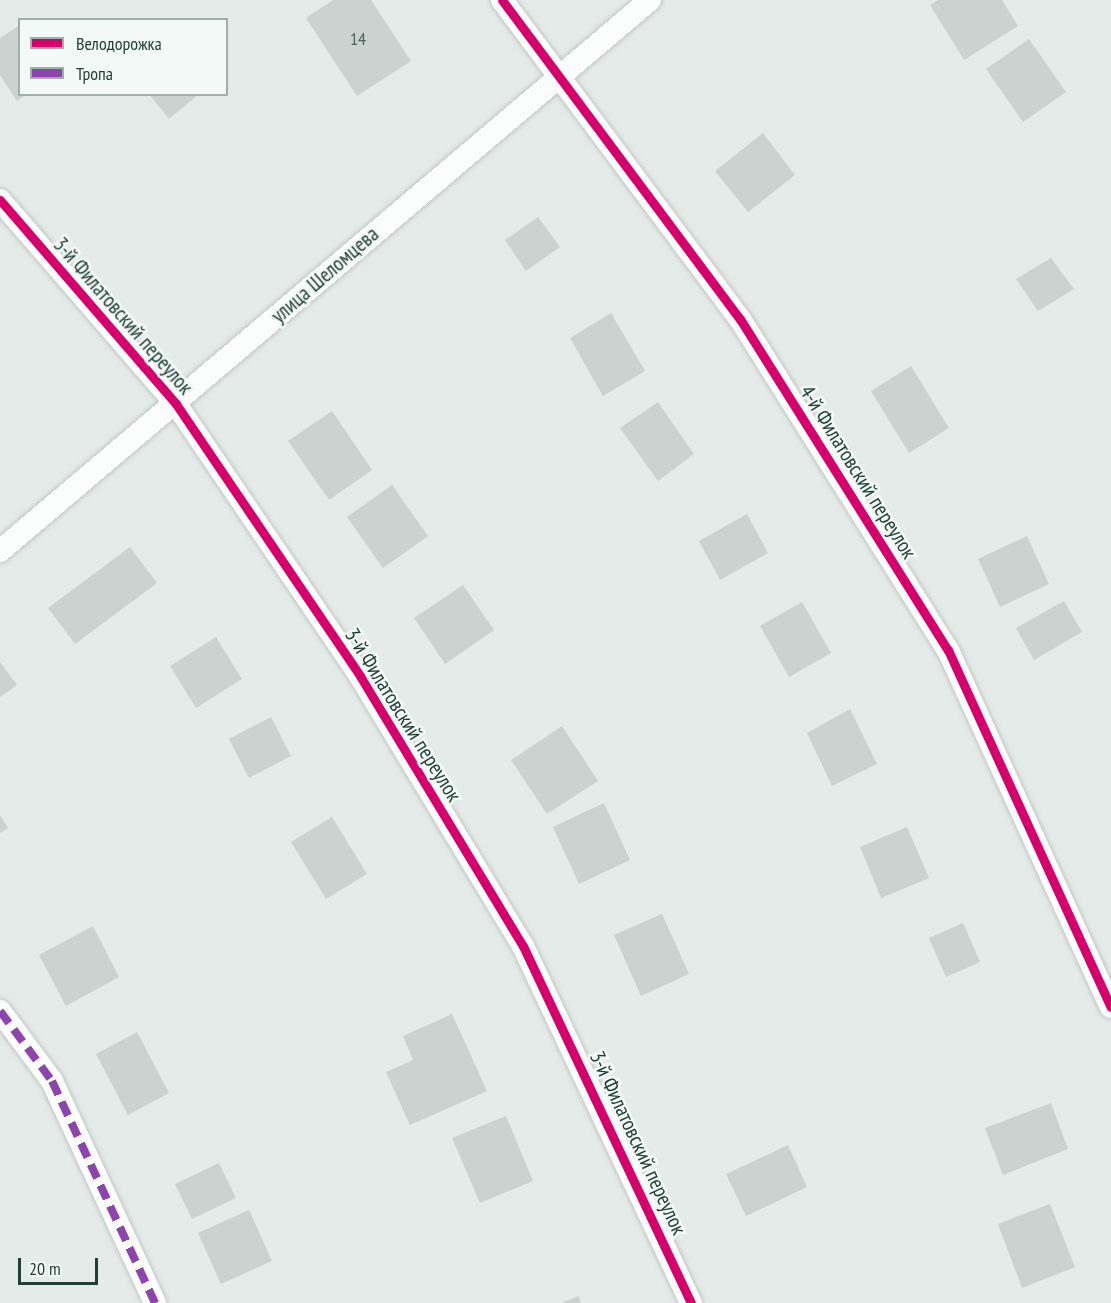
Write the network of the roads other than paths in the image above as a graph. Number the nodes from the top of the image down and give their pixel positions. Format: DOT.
graph roads {
  1 [pos="502,0"];
  2 [pos="650,0"];
  3 [pos="559,73"];
  4 [pos="0,200"];
  5 [pos="176,404"];
  6 [pos="0,551"];
  7 [pos="1111,1007"];
  8 [pos="0,1011"];
  9 [pos="155,1303"];
  10 [pos="691,1303"];
  1 -- 3 [label="street, 4-й Филатовский переулок"];
  2 -- 3 [label="street, улица Шеломцева"];
  3 -- 5 [label="street, улица Шеломцева"];
  3 -- 7 [label="street, 4-й Филатовский переулок"];
  4 -- 5 [label="street, 3-й Филатовский переулок"];
  5 -- 6 [label="street, улица Шеломцева"];
  5 -- 10 [label="street, 3-й Филатовский переулок"];
  8 -- 9 [label="street"];
}
